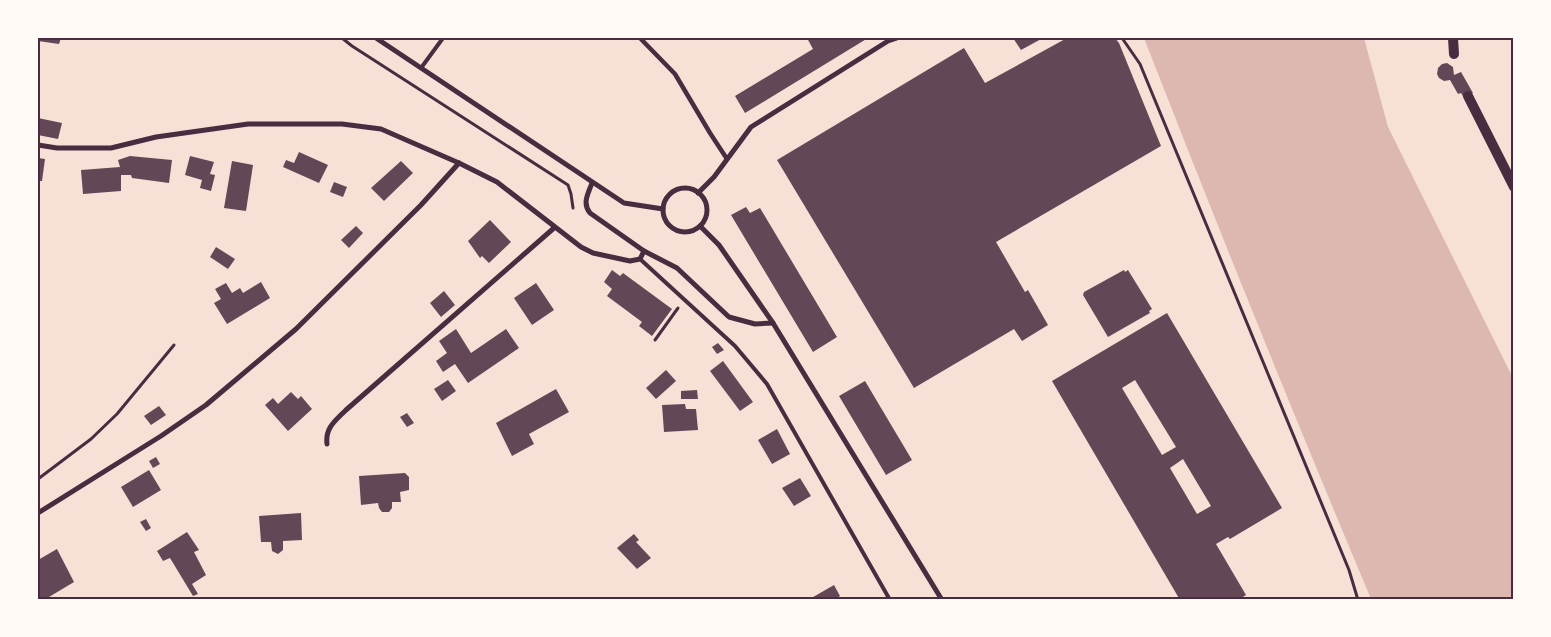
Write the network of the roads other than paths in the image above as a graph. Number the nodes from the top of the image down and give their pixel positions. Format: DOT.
graph roads {
  1 [pos="376,38"];
  2 [pos="444,38"];
  3 [pos="640,38"];
  4 [pos="897,38"];
  5 [pos="1454,38"];
  6 [pos="1454,54"];
  7 [pos="421,68"];
  8 [pos="1468,96"];
  9 [pos="38,144"];
  10 [pos="727,159"];
  11 [pos="459,163"];
  12 [pos="592,183"];
  13 [pos="1514,187"];
  14 [pos="698,193"];
  15 [pos="663,209"];
  16 [pos="700,226"];
  17 [pos="554,228"];
  18 [pos="644,251"];
  19 [pos="640,259"];
  20 [pos="773,323"];
  21 [pos="327,444"];
  22 [pos="38,513"];
  23 [pos="890,600"];
  24 [pos="942,600"];
  1 -- 7 [label="street"];
  2 -- 7 [label="lane"];
  3 -- 10 [label="street"];
  4 -- 10 [label="street"];
  5 -- 6 [label="main road"];
  7 -- 12 [label="street"];
  8 -- 13 [label="main road"];
  9 -- 11 [label="street"];
  10 -- 14 [label="street"];
  11 -- 17 [label="street"];
  11 -- 22 [label="street"];
  12 -- 15 [label="street"];
  12 -- 18 [label="street"];
  14 -- 15 [label="street"];
  14 -- 16 [label="street"];
  15 -- 16 [label="street"];
  16 -- 20 [label="street"];
  17 -- 19 [label="street"];
  17 -- 21 [label="street"];
  18 -- 19 [label="street"];
  18 -- 20 [label="street"];
  19 -- 23 [label="lane"];
  20 -- 24 [label="street"];
}
